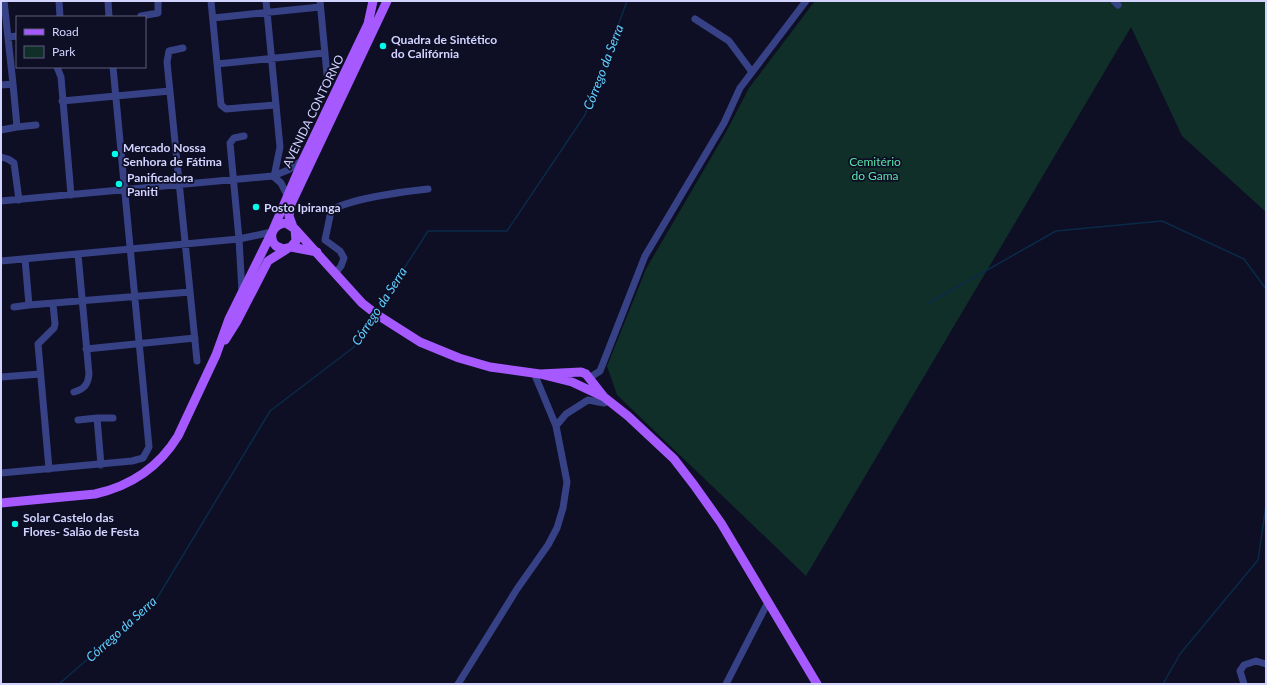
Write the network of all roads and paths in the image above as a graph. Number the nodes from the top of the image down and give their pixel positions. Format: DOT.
graph roads {
  1 [pos="4,1"];
  2 [pos="59,1"];
  3 [pos="108,1"];
  4 [pos="158,1"];
  5 [pos="211,1"];
  6 [pos="266,1"];
  7 [pos="373,1"];
  8 [pos="387,1"];
  9 [pos="806,1"];
  10 [pos="320,4"];
  11 [pos="267,12"];
  12 [pos="60,16"];
  13 [pos="109,16"];
  14 [pos="141,16"];
  15 [pos="213,18"];
  16 [pos="695,19"];
  17 [pos="16,36"];
  18 [pos="8,37"];
  19 [pos="182,48"];
  20 [pos="324,53"];
  21 [pos="271,58"];
  22 [pos="217,64"];
  23 [pos="57,68"];
  24 [pos="114,68"];
  25 [pos="752,72"];
  26 [pos="327,75"];
  27 [pos="13,84"];
  28 [pos="1,85"];
  29 [pos="170,91"];
  30 [pos="116,96"];
  31 [pos="62,101"];
  32 [pos="275,105"];
  33 [pos="36,125"];
  34 [pos="17,127"];
  35 [pos="1,130"];
  36 [pos="244,136"];
  37 [pos="1,157"];
  38 [pos="303,160"];
  39 [pos="273,176"];
  40 [pos="234,179"];
  41 [pos="180,184"];
  42 [pos="126,189"];
  43 [pos="428,189"];
  44 [pos="71,195"];
  45 [pos="287,195"];
  46 [pos="19,200"];
  47 [pos="1,201"];
  48 [pos="294,228"];
  49 [pos="272,231"];
  50 [pos="239,240"];
  51 [pos="185,243"];
  52 [pos="289,248"];
  53 [pos="132,249"];
  54 [pos="317,252"];
  55 [pos="78,254"];
  56 [pos="25,259"];
  57 [pos="1,261"];
  58 [pos="335,274"];
  59 [pos="190,292"];
  60 [pos="242,294"];
  61 [pos="136,296"];
  62 [pos="82,300"];
  63 [pos="53,304"];
  64 [pos="29,305"];
  65 [pos="14,307"];
  66 [pos="195,338"];
  67 [pos="140,344"];
  68 [pos="86,349"];
  69 [pos="216,355"];
  70 [pos="197,361"];
  71 [pos="576,372"];
  72 [pos="40,374"];
  73 [pos="537,374"];
  74 [pos="1,377"];
  75 [pos="589,378"];
  76 [pos="576,384"];
  77 [pos="74,392"];
  78 [pos="606,399"];
  79 [pos="97,418"];
  80 [pos="113,418"];
  81 [pos="78,420"];
  82 [pos="556,426"];
  83 [pos="101,465"];
  84 [pos="49,469"];
  85 [pos="1,473"];
  86 [pos="1,503"];
  87 [pos="768,602"];
  88 [pos="1266,664"];
  89 [pos="458,684"];
  90 [pos="726,684"];
  91 [pos="817,684"];
  92 [pos="1244,684"];
  1 -- 18 [label="street"];
  2 -- 12 [label="street"];
  3 -- 13 [label="street"];
  4 -- 14 [label="street"];
  5 -- 15 [label="street"];
  6 -- 11 [label="street"];
  7 -- 38 [label="main road, AVENIDA CONTORNO"];
  8 -- 48 [label="main road, AVENIDA CONTORNO"];
  9 -- 25 [label="street"];
  10 -- 11 [label="street"];
  10 -- 20 [label="street"];
  11 -- 15 [label="street"];
  11 -- 21 [label="street"];
  15 -- 22 [label="street"];
  16 -- 25 [label="street"];
  17 -- 18 [label="street"];
  18 -- 27 [label="street"];
  19 -- 29 [label="street"];
  20 -- 21 [label="street"];
  20 -- 26 [label="street"];
  21 -- 22 [label="street"];
  21 -- 32 [label="street"];
  22 -- 32 [label="street"];
  23 -- 31 [label="street"];
  24 -- 30 [label="street"];
  25 -- 75 [label="street"];
  27 -- 28 [label="street"];
  27 -- 34 [label="street"];
  29 -- 30 [label="street"];
  29 -- 41 [label="street"];
  30 -- 31 [label="street"];
  30 -- 42 [label="street"];
  31 -- 44 [label="street"];
  32 -- 39 [label="street"];
  33 -- 34 [label="street"];
  34 -- 35 [label="street"];
  36 -- 40 [label="street"];
  37 -- 46 [label="street"];
  38 -- 39 [label="street"];
  38 -- 45 [label="main road, AVENIDA CONTORNO"];
  39 -- 40 [label="street"];
  39 -- 45 [label="street"];
  40 -- 41 [label="street"];
  40 -- 50 [label="street"];
  41 -- 42 [label="street"];
  41 -- 51 [label="street"];
  42 -- 44 [label="street"];
  42 -- 53 [label="street"];
  43 -- 58 [label="street"];
  44 -- 46 [label="street"];
  45 -- 49 [label="main road, AVENIDA CONTORNO"];
  46 -- 47 [label="street"];
  48 -- 49 [label="main road"];
  48 -- 52 [label="main road"];
  48 -- 54 [label="main road"];
  49 -- 50 [label="street"];
  49 -- 52 [label="main road"];
  49 -- 60 [label="main road, AVENIDA CONTORNO"];
  50 -- 51 [label="street"];
  50 -- 60 [label="street"];
  51 -- 53 [label="street"];
  51 -- 59 [label="street"];
  52 -- 54 [label="main road"];
  52 -- 69 [label="main road, AVENIDA CONTORNO"];
  53 -- 55 [label="street"];
  53 -- 61 [label="street"];
  54 -- 58 [label="main road"];
  55 -- 56 [label="street"];
  55 -- 62 [label="street"];
  56 -- 57 [label="street"];
  56 -- 64 [label="street"];
  58 -- 73 [label="main road"];
  59 -- 61 [label="street"];
  59 -- 66 [label="street"];
  60 -- 69 [label="main road, AVENIDA CONTORNO"];
  61 -- 62 [label="street"];
  61 -- 67 [label="street"];
  62 -- 63 [label="street"];
  62 -- 68 [label="street"];
  63 -- 64 [label="street"];
  63 -- 72 [label="street"];
  64 -- 65 [label="street"];
  66 -- 67 [label="street"];
  66 -- 70 [label="street"];
  67 -- 68 [label="street"];
  67 -- 83 [label="street"];
  68 -- 77 [label="street"];
  69 -- 86 [label="main road, AVENIDA CONTORNO"];
  71 -- 73 [label="main road"];
  71 -- 75 [label="main road"];
  71 -- 76 [label="main road"];
  72 -- 74 [label="street"];
  72 -- 84 [label="street"];
  73 -- 76 [label="main road"];
  73 -- 82 [label="street"];
  75 -- 76 [label="main road"];
  75 -- 78 [label="main road"];
  76 -- 78 [label="main road"];
  78 -- 82 [label="street"];
  78 -- 87 [label="main road"];
  79 -- 80 [label="street"];
  79 -- 81 [label="street"];
  79 -- 83 [label="street"];
  82 -- 89 [label="street"];
  83 -- 84 [label="street"];
  84 -- 85 [label="street"];
  87 -- 90 [label="street"];
  87 -- 91 [label="main road"];
  88 -- 92 [label="street"];
}
